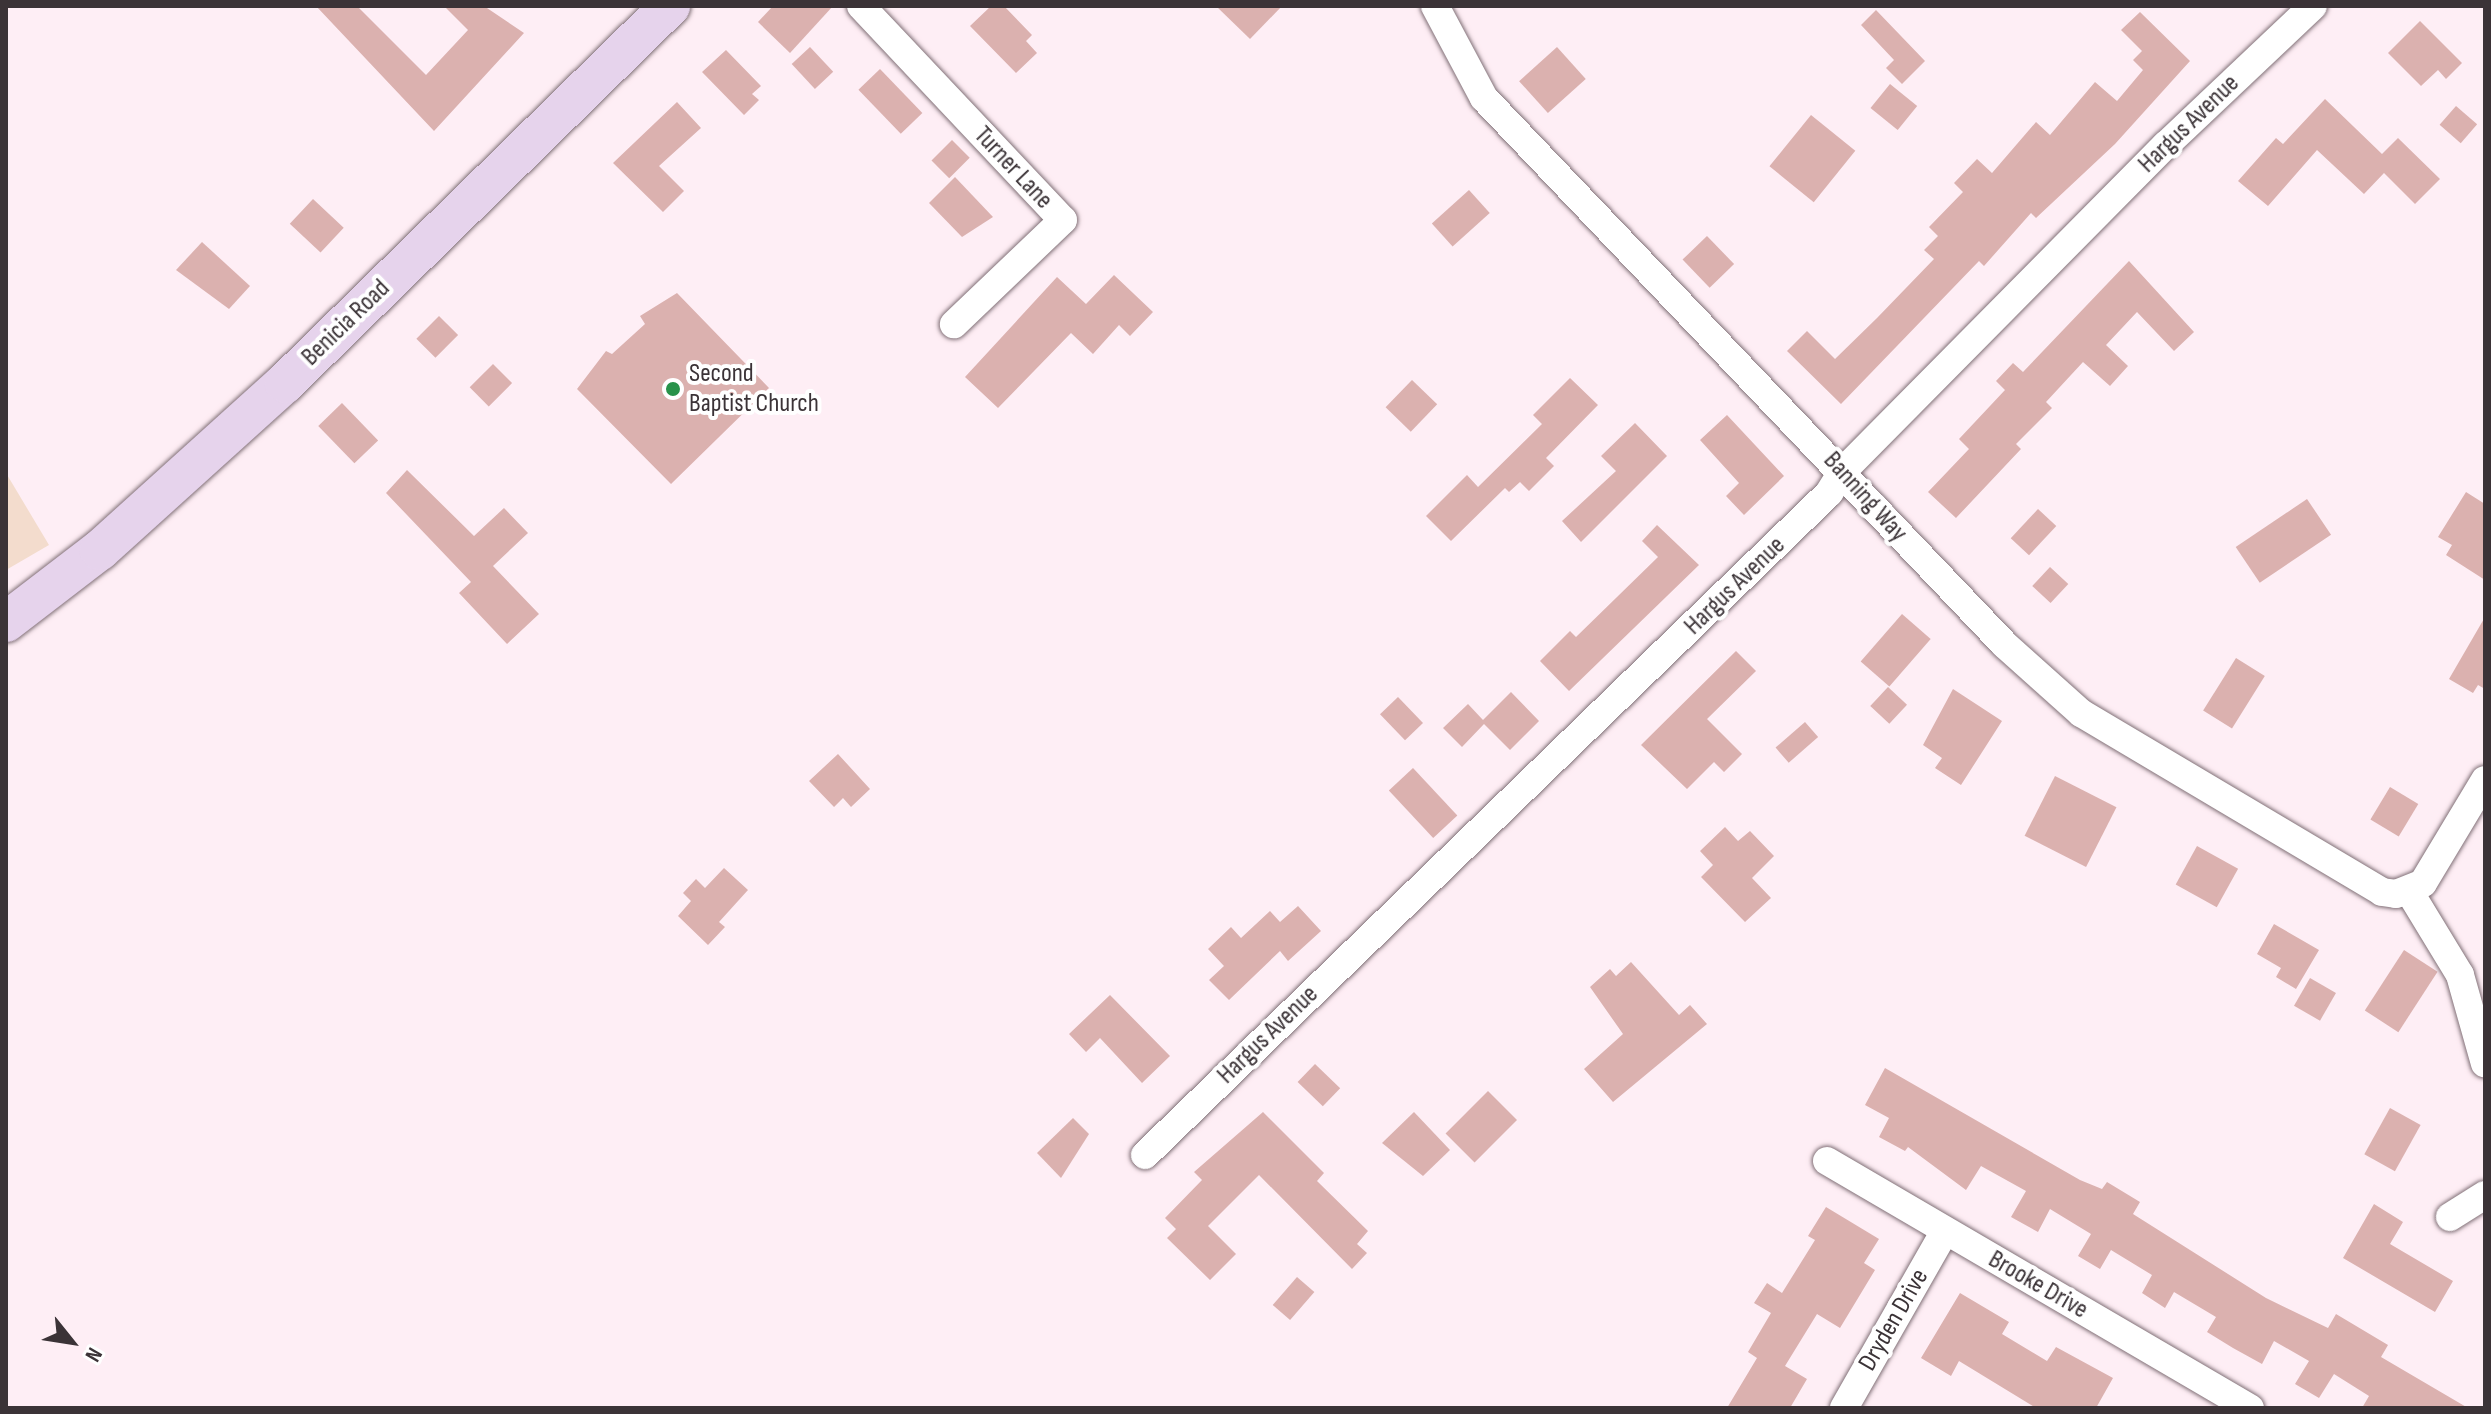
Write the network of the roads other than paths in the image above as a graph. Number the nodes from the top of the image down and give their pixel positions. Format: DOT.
graph roads {
  1 [pos="670,6"];
  2 [pos="861,6"];
  3 [pos="1435,6"];
  4 [pos="2313,6"];
  5 [pos="954,324"];
  6 [pos="1843,471"];
  7 [pos="6,622"];
  8 [pos="2485,780"];
  9 [pos="2395,892"];
  10 [pos="2485,1064"];
  11 [pos="1145,1155"];
  12 [pos="1827,1161"];
  13 [pos="2485,1195"];
  14 [pos="2450,1217"];
  15 [pos="1945,1231"];
  16 [pos="1844,1408"];
  17 [pos="2250,1408"];
  1 -- 7 [label="main road, Benicia Road"];
  2 -- 5 [label="street, Turner Lane"];
  3 -- 6 [label="street, Banning Way"];
  4 -- 6 [label="street, Hargus Avenue"];
  6 -- 9 [label="street, Banning Way"];
  6 -- 11 [label="street, Hargus Avenue"];
  8 -- 9 [label="street"];
  9 -- 10 [label="street"];
  12 -- 15 [label="street, Brooke Drive"];
  13 -- 14 [label="street"];
  15 -- 16 [label="street, Dryden Drive"];
  15 -- 17 [label="street, Brooke Drive"];
}
